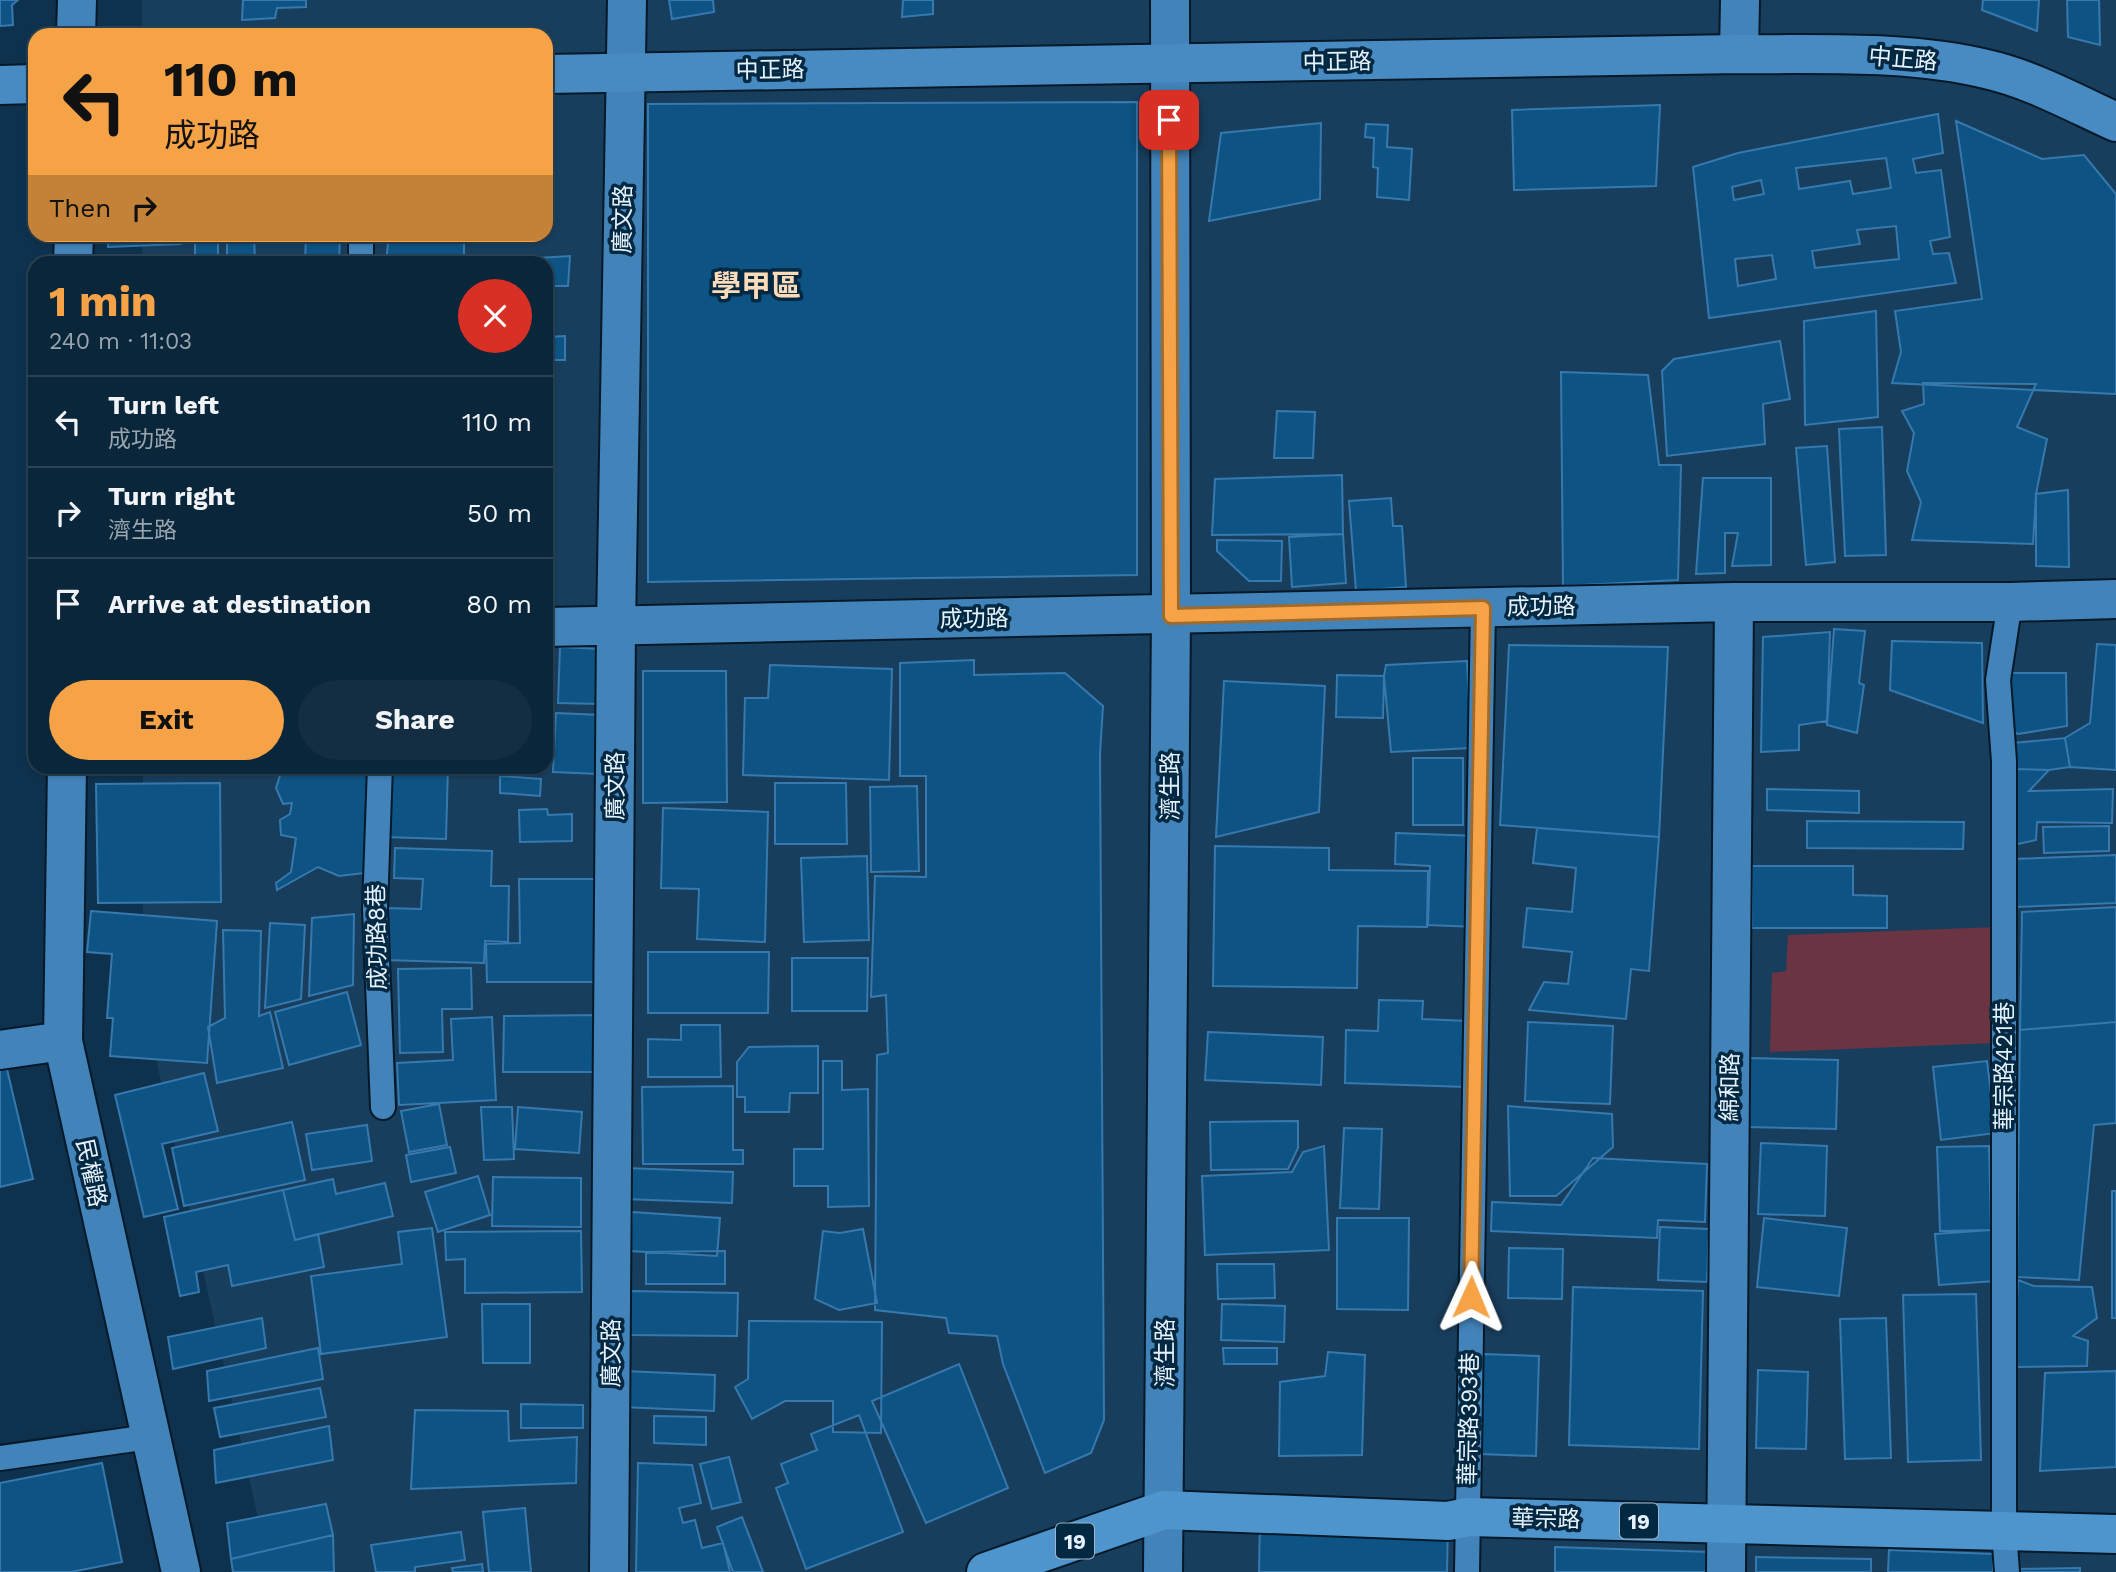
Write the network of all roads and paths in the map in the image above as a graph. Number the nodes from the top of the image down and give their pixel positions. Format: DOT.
graph roads {
  1 [pos="77,0"];
  2 [pos="627,0"];
  3 [pos="1170,0"];
  4 [pos="1740,0"];
  5 [pos="76,28"];
  6 [pos="1739,54"];
  7 [pos="1168,65"];
  8 [pos="626,72"];
  9 [pos="553,74"];
  10 [pos="28,84"];
  11 [pos="0,85"];
  12 [pos="2116,122"];
  13 [pos="2116,598"];
  14 [pos="1734,602"];
  15 [pos="2010,603"];
  16 [pos="1483,608"];
  17 [pos="1171,616"];
  18 [pos="616,626"];
  19 [pos="553,627"];
  20 [pos="67,774"];
  21 [pos="380,774"];
  22 [pos="63,1041"];
  23 [pos="0,1049"];
  24 [pos="383,1107"];
  25 [pos="149,1437"];
  26 [pos="0,1458"];
  27 [pos="1164,1510"];
  28 [pos="1468,1517"];
  29 [pos="1726,1523"];
  30 [pos="2004,1531"];
  31 [pos="2116,1534"];
  32 [pos="181,1572"];
  33 [pos="609,1572"];
  34 [pos="986,1572"];
  35 [pos="1163,1572"];
  36 [pos="1467,1572"];
  37 [pos="1726,1572"];
  38 [pos="2007,1572"];
  1 -- 5 [label="street"];
  2 -- 8 [label="street, 廣文路"];
  3 -- 7 [label="street, 濟生路"];
  4 -- 6 [label="street"];
  6 -- 7 [label="main road, 中正路"];
  6 -- 12 [label="main road, 中正路"];
  7 -- 8 [label="main road, 中正路"];
  7 -- 17 [label="street, 濟生路"];
  8 -- 9 [label="main road, 中正路"];
  8 -- 18 [label="street, 廣文路"];
  10 -- 11 [label="main road"];
  13 -- 15 [label="street, 成功路"];
  14 -- 15 [label="street, 成功路"];
  14 -- 16 [label="street, 成功路"];
  14 -- 29 [label="street, 綿和路"];
  15 -- 30 [label="lane, 華宗路421巷"];
  16 -- 17 [label="street, 成功路"];
  16 -- 28 [label="lane, 華宗路393巷"];
  17 -- 18 [label="street, 成功路"];
  17 -- 27 [label="street, 濟生路"];
  18 -- 19 [label="street, 成功路"];
  18 -- 33 [label="street, 廣文路"];
  20 -- 22 [label="street, 民權路"];
  21 -- 24 [label="lane, 成功路8巷"];
  22 -- 23 [label="street"];
  22 -- 25 [label="street, 民權路"];
  25 -- 26 [label="lane"];
  25 -- 32 [label="street, 民權路"];
  27 -- 28 [label="main road, 華宗路 / 19"];
  27 -- 34 [label="main road, 華宗路 / 19"];
  27 -- 35 [label="street, 濟生路"];
  28 -- 29 [label="main road, 華宗路 / 19"];
  28 -- 36 [label="lane, 華宗路393巷"];
  29 -- 30 [label="main road, 華宗路 / 19"];
  29 -- 37 [label="street, 綿和路"];
  30 -- 31 [label="main road, 華宗路 / 19"];
  30 -- 38 [label="lane, 華宗路421巷"];
}
